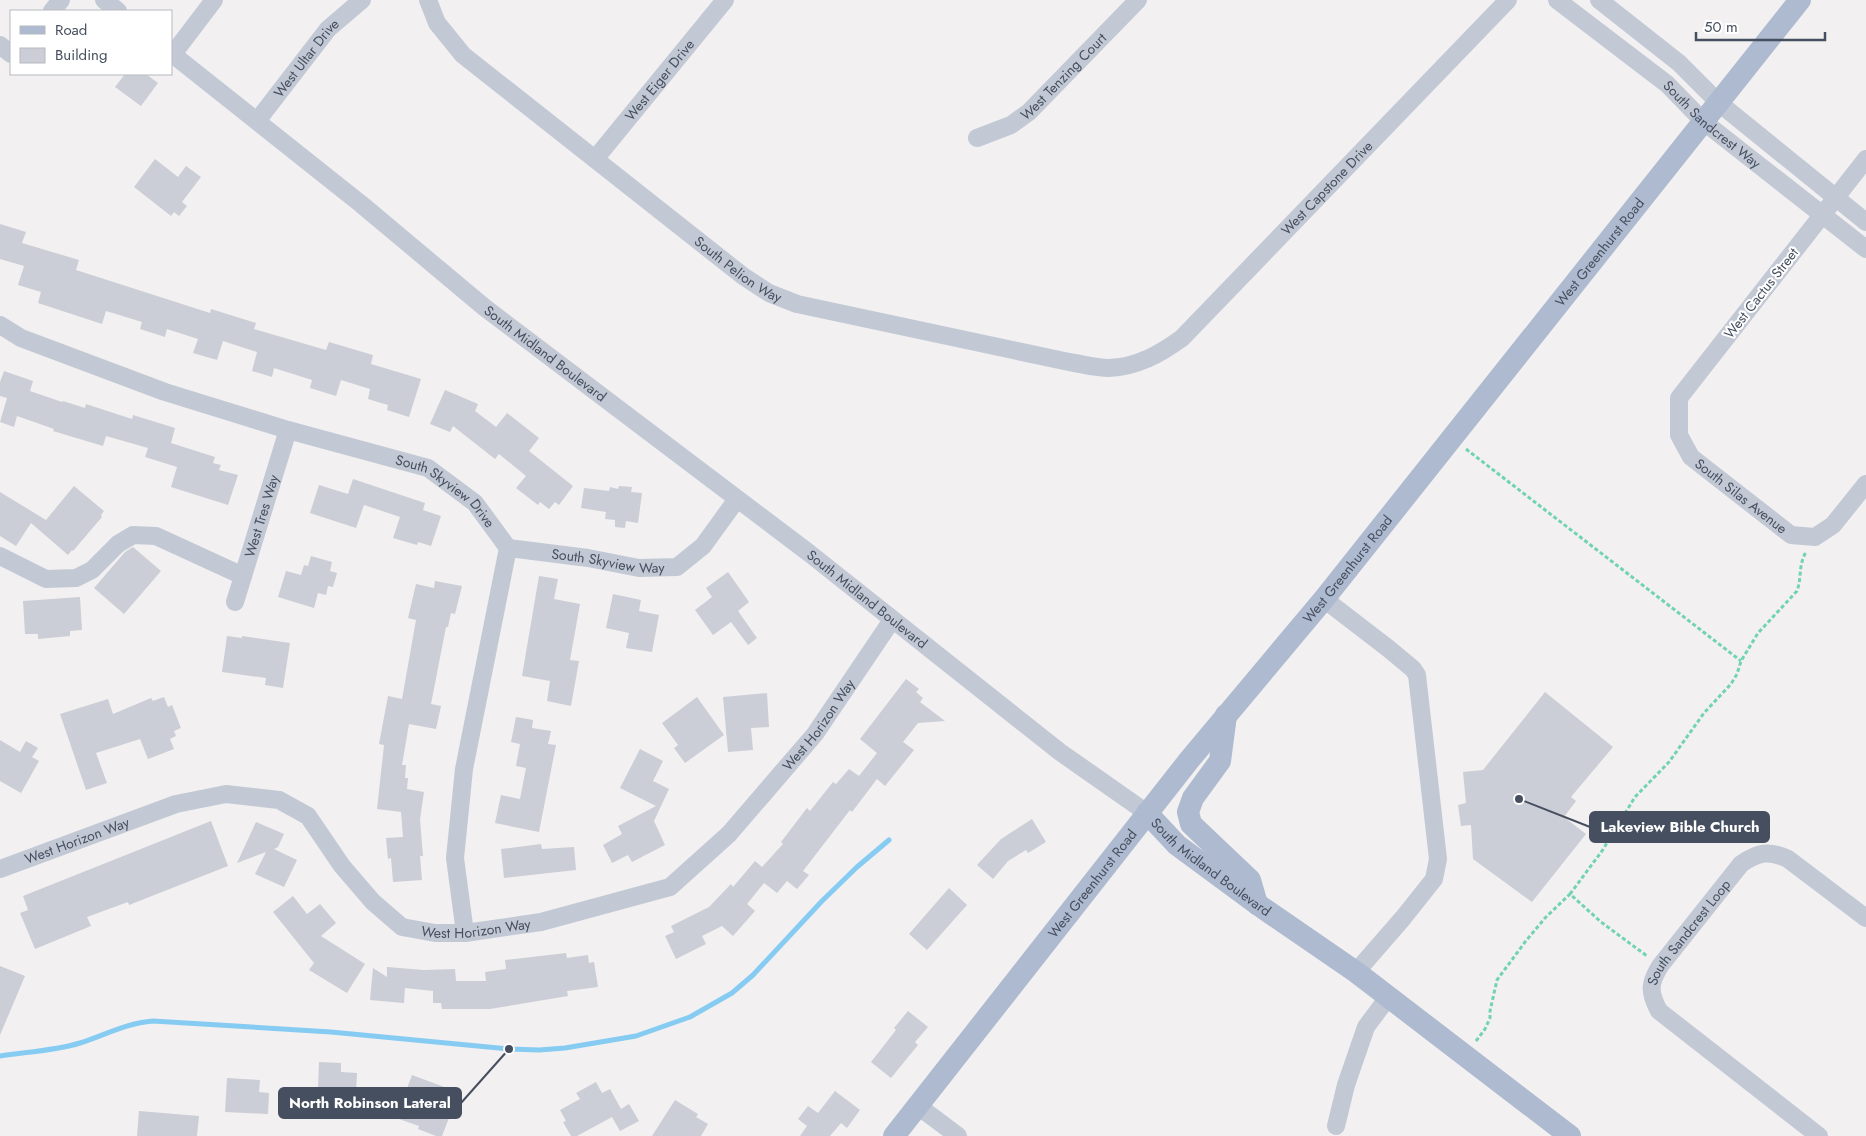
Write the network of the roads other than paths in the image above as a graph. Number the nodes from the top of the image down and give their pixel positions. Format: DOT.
graph roads {
  1 [pos="61,0"];
  2 [pos="104,0"];
  3 [pos="214,0"];
  4 [pos="362,0"];
  5 [pos="428,0"];
  6 [pos="725,0"];
  7 [pos="1138,0"];
  8 [pos="1508,0"];
  9 [pos="1557,0"];
  10 [pos="1600,0"];
  11 [pos="1800,0"];
  12 [pos="53,10"];
  13 [pos="117,10"];
  14 [pos="0,45"];
  15 [pos="10,53"];
  16 [pos="172,54"];
  17 [pos="1719,103"];
  18 [pos="256,121"];
  19 [pos="1704,122"];
  20 [pos="977,138"];
  21 [pos="595,159"];
  22 [pos="1866,159"];
  23 [pos="1835,197"];
  24 [pos="1821,215"];
  25 [pos="1866,222"];
  26 [pos="1866,249"];
  27 [pos="0,326"];
  28 [pos="1136,364"];
  29 [pos="288,430"];
  30 [pos="1679,435"];
  31 [pos="1866,484"];
  32 [pos="737,499"];
  33 [pos="508,548"];
  34 [pos="0,556"];
  35 [pos="243,576"];
  36 [pos="1324,598"];
  37 [pos="235,602"];
  38 [pos="892,620"];
  39 [pos="1226,714"];
  40 [pos="1147,813"];
  41 [pos="0,869"];
  42 [pos="1257,904"];
  43 [pos="1866,918"];
  44 [pos="465,933"];
  45 [pos="1356,972"];
  46 [pos="1389,996"];
  47 [pos="918,1106"];
  48 [pos="1336,1126"];
  49 [pos="894,1136"];
  50 [pos="958,1136"];
  51 [pos="1570,1136"];
  52 [pos="1819,1136"];
  1 -- 12 [label="street"];
  2 -- 13 [label="street"];
  3 -- 16 [label="street"];
  4 -- 18 [label="street, West Ultar Drive"];
  5 -- 21 [label="street, South Pelion Way"];
  6 -- 21 [label="street, West Eiger Drive"];
  7 -- 20 [label="street, West Tenzing Court"];
  8 -- 28 [label="street, West Capstone Drive"];
  9 -- 19 [label="street, South Sandcrest Way"];
  10 -- 17 [label="street, South Sandcrest Way"];
  11 -- 17 [label="main road, West Greenhurst Road"];
  14 -- 15 [label="street"];
  16 -- 18 [label="street, South Midland Boulevard"];
  17 -- 19 [label="main road, West Greenhurst Road"];
  17 -- 23 [label="street, South Sandcrest Way"];
  18 -- 32 [label="street, South Midland Boulevard"];
  19 -- 24 [label="street, South Sandcrest Way"];
  19 -- 36 [label="main road, West Greenhurst Road"];
  21 -- 28 [label="street, South Pelion Way"];
  22 -- 23 [label="street, West Cactus Street"];
  23 -- 24 [label="street, West Cactus Street"];
  23 -- 25 [label="street, South Sandcrest Way"];
  24 -- 26 [label="street, South Sandcrest Way"];
  24 -- 30 [label="street, West Cactus Street"];
  27 -- 29 [label="street, South Skyview Drive"];
  29 -- 33 [label="street, South Skyview Drive"];
  29 -- 35 [label="street, West Tres Way"];
  30 -- 31 [label="street, South Silas Avenue"];
  32 -- 33 [label="street, South Skyview Way"];
  32 -- 38 [label="street, South Midland Boulevard"];
  33 -- 44 [label="street"];
  34 -- 35 [label="street"];
  35 -- 37 [label="street, West Tres Way"];
  36 -- 39 [label="main road, West Greenhurst Road"];
  36 -- 45 [label="street"];
  38 -- 40 [label="street, South Midland Boulevard"];
  38 -- 44 [label="street, West Horizon Way"];
  39 -- 40 [label="main road, West Greenhurst Road"];
  39 -- 42 [label="main road"];
  40 -- 42 [label="main road, South Midland Boulevard"];
  40 -- 47 [label="main road, West Greenhurst Road"];
  41 -- 44 [label="street, West Horizon Way"];
  42 -- 45 [label="main road, South Midland Boulevard"];
  43 -- 52 [label="street, South Sandcrest Loop"];
  45 -- 46 [label="main road, South Midland Boulevard"];
  46 -- 48 [label="street"];
  46 -- 51 [label="main road, South Midland Boulevard"];
  47 -- 49 [label="main road, West Greenhurst Road"];
  47 -- 50 [label="street"];
}
